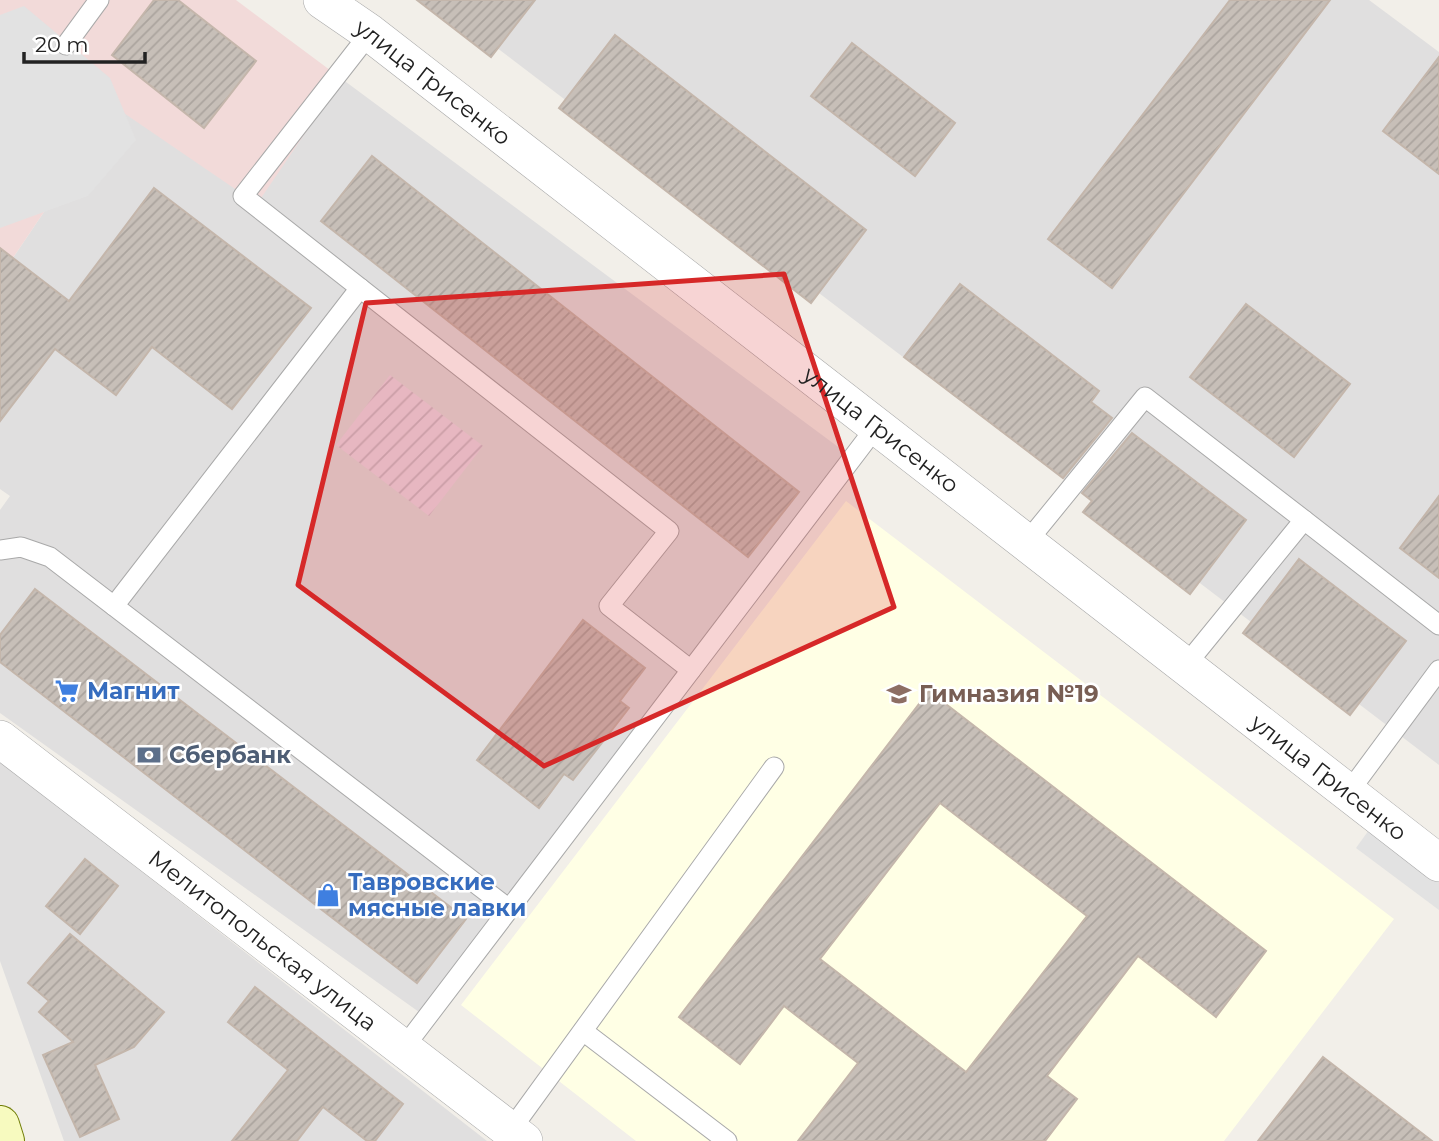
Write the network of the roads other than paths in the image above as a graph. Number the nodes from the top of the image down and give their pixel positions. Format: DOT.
graph roads {
  1 [pos="99,0"];
  2 [pos="322,0"];
  3 [pos="370,33"];
  4 [pos="66,45"];
  5 [pos="360,288"];
  6 [pos="876,427"];
  7 [pos="1304,520"];
  8 [pos="1026,542"];
  9 [pos="0,550"];
  10 [pos="114,606"];
  11 [pos="1439,625"];
  12 [pos="1185,666"];
  13 [pos="691,670"];
  14 [pos="1439,670"];
  15 [pos="0,739"];
  16 [pos="774,767"];
  17 [pos="1348,793"];
  18 [pos="1439,863"];
  19 [pos="509,909"];
  20 [pos="583,1031"];
  21 [pos="402,1049"];
  22 [pos="0,1125"];
  23 [pos="517,1136"];
  24 [pos="5,1141"];
  25 [pos="727,1141"];
  1 -- 4 [label="lane"];
  2 -- 3 [label="street, улица Грисенко"];
  3 -- 5 [label="lane"];
  3 -- 6 [label="street, улица Грисенко"];
  5 -- 10 [label="lane"];
  5 -- 13 [label="lane"];
  6 -- 8 [label="street, улица Грисенко"];
  6 -- 13 [label="lane"];
  7 -- 8 [label="lane"];
  7 -- 11 [label="lane"];
  7 -- 12 [label="lane"];
  8 -- 12 [label="street, улица Грисенко"];
  9 -- 10 [label="lane"];
  10 -- 19 [label="lane"];
  12 -- 17 [label="street, улица Грисенко"];
  13 -- 19 [label="lane"];
  14 -- 17 [label="lane"];
  15 -- 21 [label="street, Мелитопольская улица"];
  16 -- 20 [label="lane"];
  17 -- 18 [label="street, улица Грисенко"];
  19 -- 21 [label="lane"];
  20 -- 23 [label="lane"];
  20 -- 25 [label="lane"];
  21 -- 23 [label="street, Мелитопольская улица"];
  22 -- 24 [label="street"];
}
